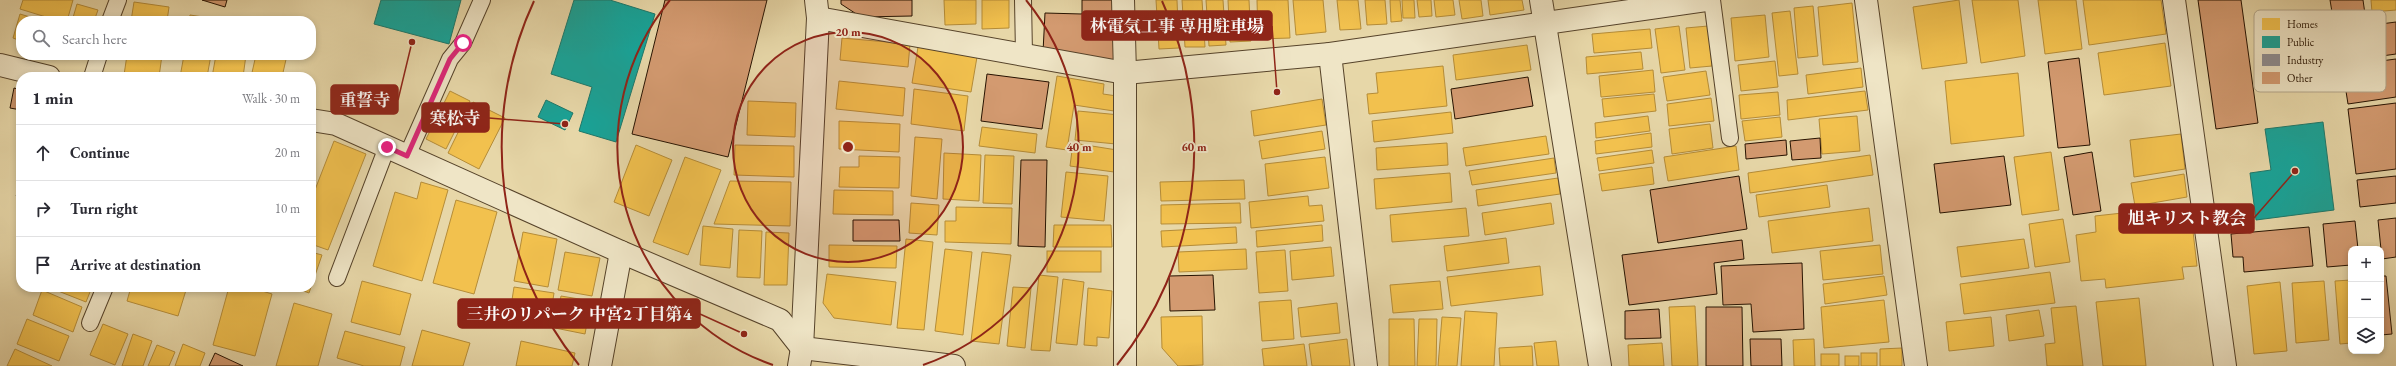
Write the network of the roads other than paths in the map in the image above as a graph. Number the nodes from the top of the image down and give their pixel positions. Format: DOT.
graph roads {
  1 [pos="118,0"];
  2 [pos="482,0"];
  3 [pos="1023,0"];
  4 [pos="1123,0"];
  5 [pos="1541,0"];
  6 [pos="1706,0"];
  7 [pos="1712,0"];
  8 [pos="1866,0"];
  9 [pos="2174,0"];
  10 [pos="817,9"];
  11 [pos="112,16"];
  12 [pos="1544,24"];
  13 [pos="1024,54"];
  14 [pos="1330,54"];
  15 [pos="97,60"];
  16 [pos="0,65"];
  17 [pos="29,72"];
  18 [pos="94,72"];
  19 [pos="1125,73"];
  20 [pos="316,121"];
  21 [pos="1730,138"];
  22 [pos="387,147"];
  23 [pos="407,156"];
  24 [pos="621,252"];
  25 [pos="337,278"];
  26 [pos="102,292"];
  27 [pos="90,323"];
  28 [pos="800,357"];
  29 [pos="600,366"];
  30 [pos="954,366"];
  31 [pos="1125,366"];
  32 [pos="1366,366"];
  33 [pos="1600,366"];
  34 [pos="1916,366"];
  35 [pos="2225,366"];
  1 -- 11 [label="lane"];
  2 -- 23 [label="lane"];
  3 -- 13 [label="lane"];
  4 -- 19 [label="street"];
  5 -- 12 [label="street"];
  6 -- 12 [label="street"];
  7 -- 21 [label="lane"];
  8 -- 34 [label="street"];
  9 -- 35 [label="street"];
  10 -- 13 [label="street"];
  10 -- 28 [label="street"];
  12 -- 14 [label="street"];
  12 -- 33 [label="street"];
  13 -- 19 [label="street"];
  14 -- 19 [label="street"];
  14 -- 32 [label="street"];
  15 -- 18 [label="lane"];
  16 -- 17 [label="street"];
  19 -- 31 [label="street"];
  20 -- 22 [label="street"];
  22 -- 23 [label="street"];
  22 -- 25 [label="lane"];
  23 -- 24 [label="street"];
  24 -- 28 [label="street"];
  24 -- 29 [label="street"];
  26 -- 27 [label="lane"];
  28 -- 30 [label="street"];
}
